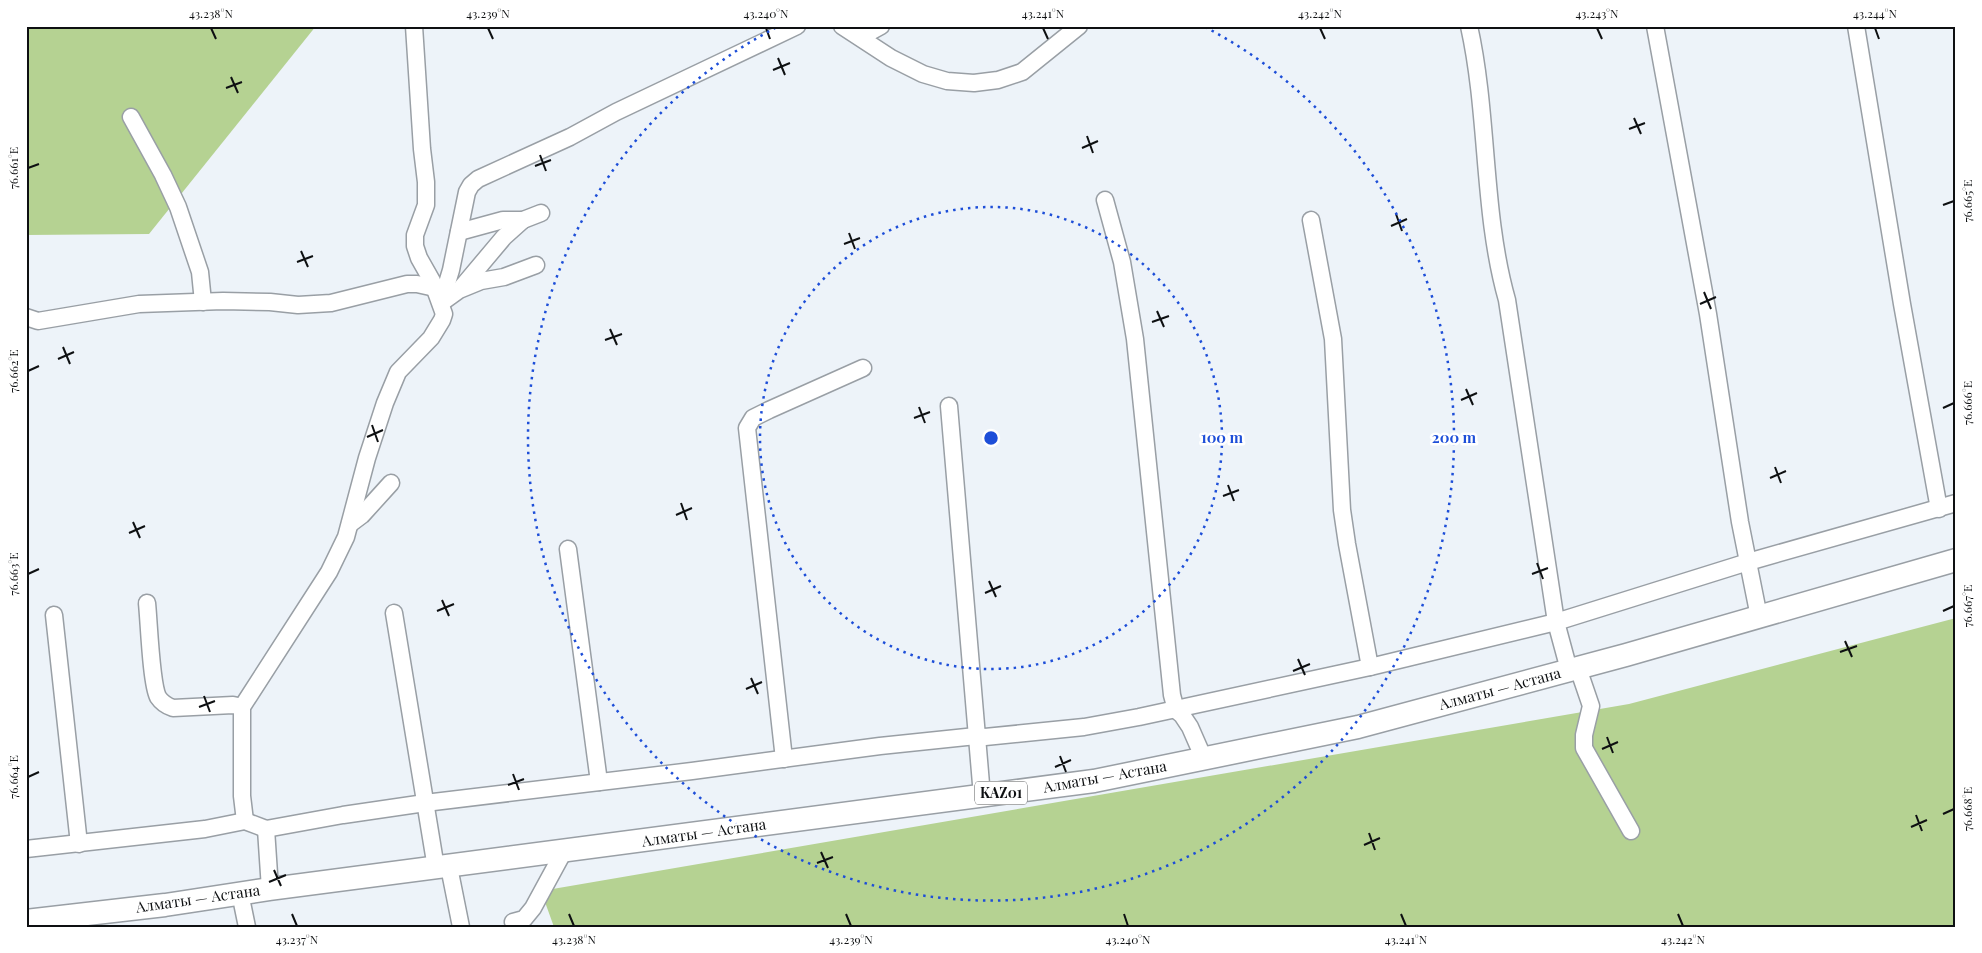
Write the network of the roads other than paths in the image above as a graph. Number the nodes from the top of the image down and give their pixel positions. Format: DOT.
graph roads {
  1 [pos="414,26"];
  2 [pos="797,26"];
  3 [pos="881,26"];
  4 [pos="1079,26"];
  5 [pos="1469,26"];
  6 [pos="1656,26"];
  7 [pos="1856,26"];
  8 [pos="848,29"];
  9 [pos="131,117"];
  10 [pos="1105,200"];
  11 [pos="541,213"];
  12 [pos="523,220"];
  13 [pos="1311,220"];
  14 [pos="459,232"];
  15 [pos="536,265"];
  16 [pos="459,290"];
  17 [pos="438,296"];
  18 [pos="203,302"];
  19 [pos="26,317"];
  20 [pos="863,368"];
  21 [pos="949,406"];
  22 [pos="391,483"];
  23 [pos="1951,506"];
  24 [pos="350,524"];
  25 [pos="568,549"];
  26 [pos="1956,560"];
  27 [pos="1748,562"];
  28 [pos="147,602"];
  29 [pos="394,612"];
  30 [pos="54,615"];
  31 [pos="1759,617"];
  32 [pos="1556,622"];
  33 [pos="1370,667"];
  34 [pos="1573,669"];
  35 [pos="242,707"];
  36 [pos="1176,710"];
  37 [pos="976,736"];
  38 [pos="784,759"];
  39 [pos="1204,759"];
  40 [pos="599,782"];
  41 [pos="982,796"];
  42 [pos="425,803"];
  43 [pos="244,821"];
  44 [pos="266,829"];
  45 [pos="1631,831"];
  46 [pos="79,844"];
  47 [pos="26,849"];
  48 [pos="564,851"];
  49 [pos="442,867"];
  50 [pos="270,889"];
  51 [pos="240,893"];
  52 [pos="26,921"];
  53 [pos="72,921"];
  54 [pos="513,922"];
  55 [pos="247,927"];
  56 [pos="461,927"];
  1 -- 17 [label="street"];
  2 -- 14 [label="street"];
  3 -- 8 [label="street"];
  4 -- 8 [label="street"];
  5 -- 32 [label="street"];
  6 -- 27 [label="street"];
  7 -- 23 [label="street"];
  9 -- 18 [label="street"];
  10 -- 36 [label="street"];
  11 -- 12 [label="street"];
  12 -- 14 [label="street"];
  12 -- 16 [label="street"];
  13 -- 33 [label="street"];
  14 -- 17 [label="street"];
  15 -- 16 [label="street"];
  16 -- 17 [label="street"];
  17 -- 18 [label="street"];
  17 -- 24 [label="street"];
  18 -- 19 [label="street"];
  20 -- 38 [label="street"];
  21 -- 37 [label="street"];
  22 -- 24 [label="street"];
  23 -- 27 [label="street"];
  24 -- 35 [label="street"];
  25 -- 40 [label="street"];
  26 -- 31 [label="highway, Алматы — Астана / KАZ01"];
  27 -- 31 [label="street"];
  27 -- 32 [label="street"];
  28 -- 35 [label="street"];
  29 -- 42 [label="street"];
  30 -- 46 [label="street"];
  31 -- 34 [label="highway, Алматы — Астана / KАZ01"];
  32 -- 33 [label="street"];
  32 -- 34 [label="street"];
  33 -- 36 [label="street"];
  34 -- 39 [label="highway, Алматы — Астана / KАZ01"];
  34 -- 45 [label="street"];
  35 -- 43 [label="street"];
  36 -- 37 [label="street"];
  36 -- 39 [label="street"];
  37 -- 38 [label="street"];
  37 -- 41 [label="street"];
  38 -- 40 [label="street"];
  39 -- 41 [label="highway, Алматы — Астана / KАZ01"];
  40 -- 42 [label="street"];
  41 -- 48 [label="highway, Алматы — Астана / KАZ01"];
  42 -- 44 [label="street"];
  42 -- 49 [label="street"];
  43 -- 44 [label="street"];
  43 -- 46 [label="street"];
  44 -- 50 [label="street"];
  46 -- 47 [label="street"];
  48 -- 49 [label="highway, Алматы — Астана / KАZ01"];
  48 -- 54 [label="street"];
  49 -- 50 [label="highway, Алматы — Астана / KАZ01"];
  49 -- 56 [label="street"];
  50 -- 51 [label="highway, Алматы — Астана / KАZ01"];
  51 -- 53 [label="highway, Алматы — Астана / KАZ01"];
  51 -- 55 [label="street"];
  52 -- 53 [label="highway, Алматы — Астана / KАZ01"];
}
